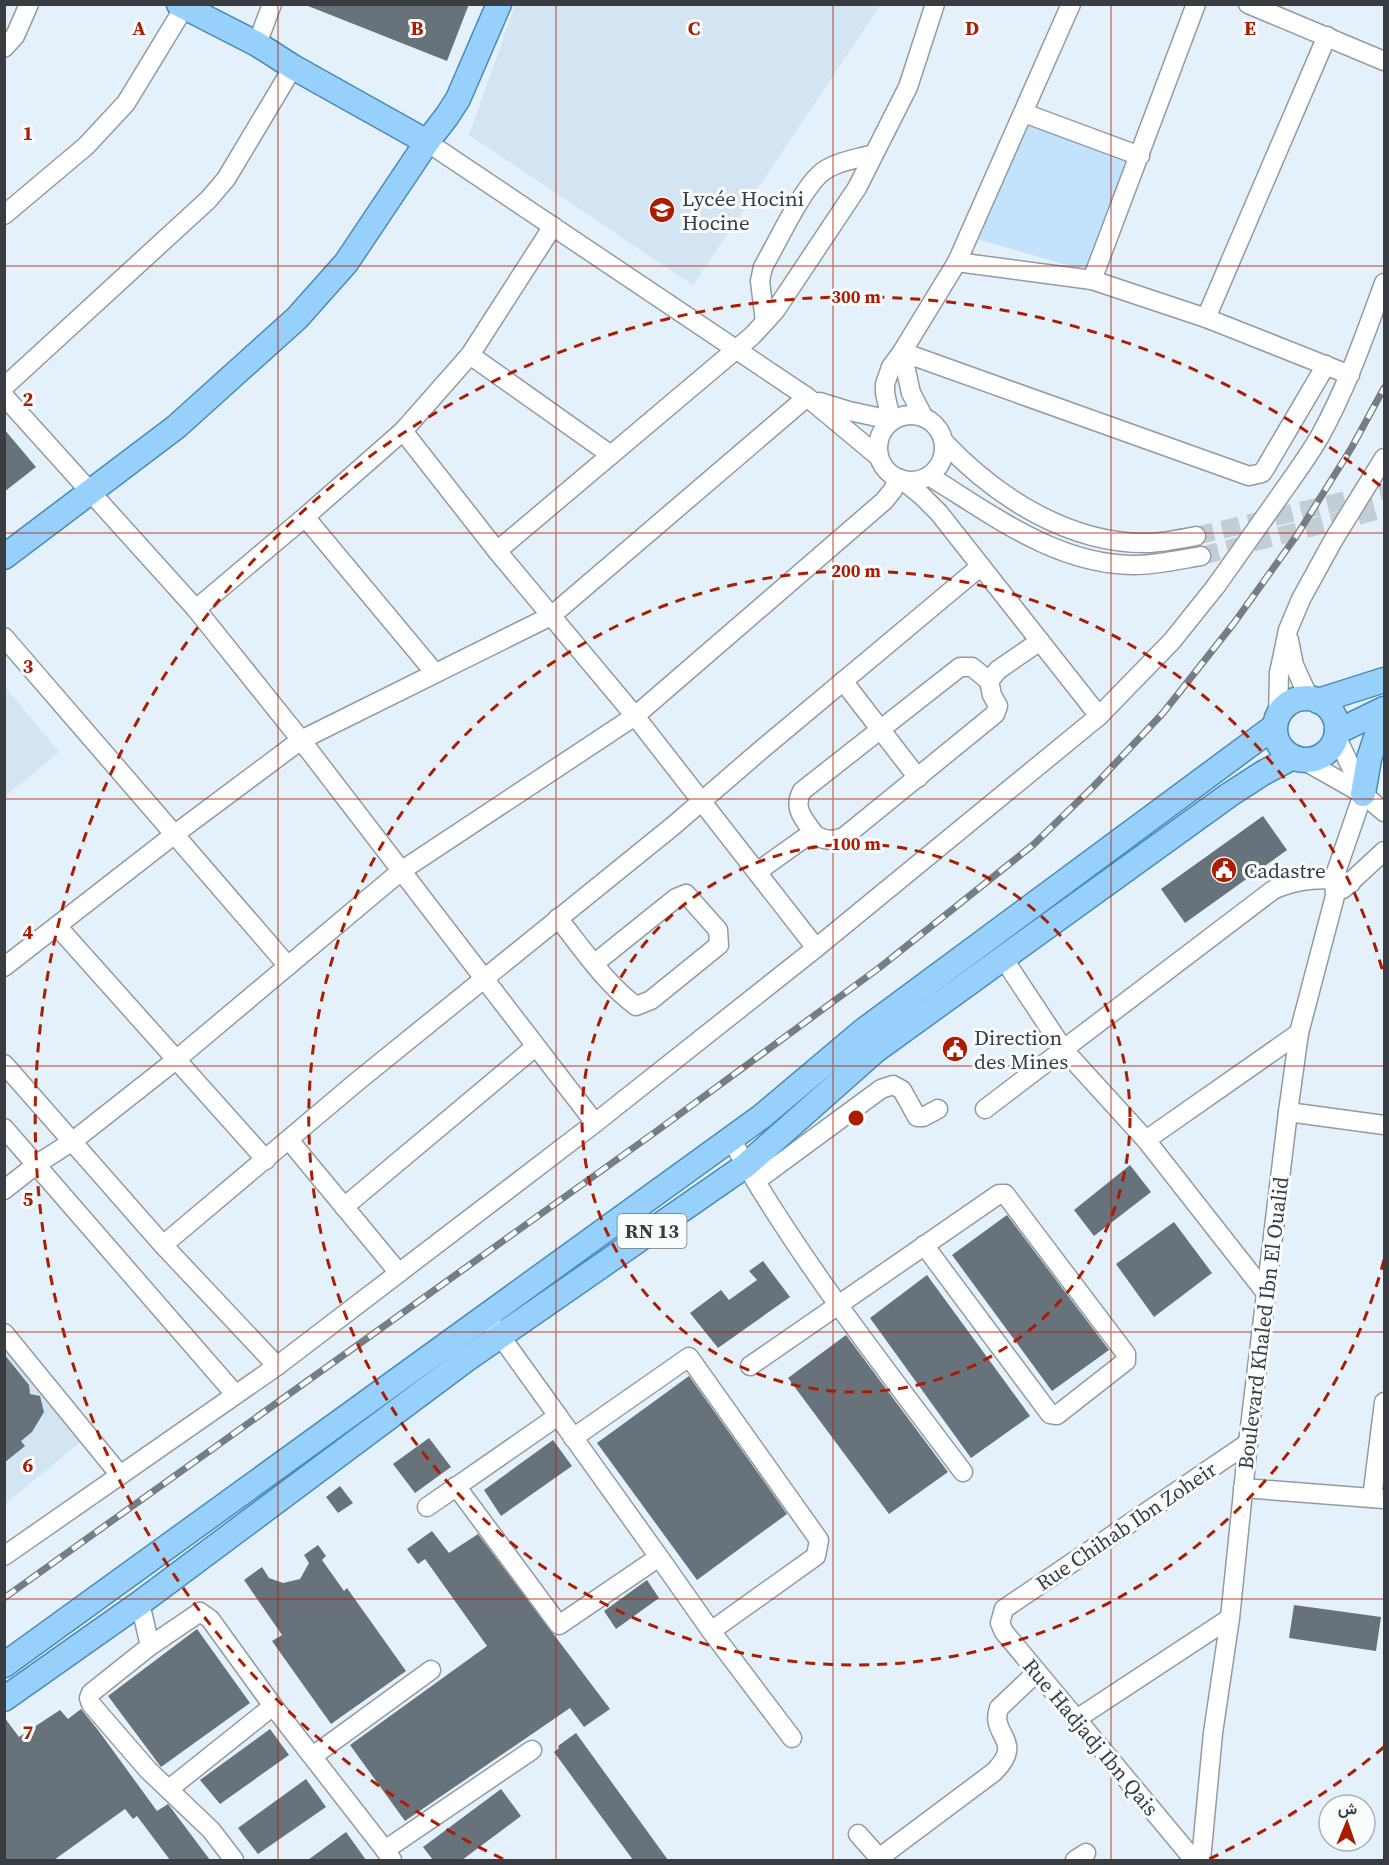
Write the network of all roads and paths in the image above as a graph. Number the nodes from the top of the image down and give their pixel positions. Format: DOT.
graph roads {
  1 [pos="29,4"];
  2 [pos="272,4"];
  3 [pos="499,4"];
  4 [pos="935,4"];
  5 [pos="1071,4"];
  6 [pos="1196,4"];
  7 [pos="1248,4"];
  8 [pos="182,5"];
  9 [pos="1327,36"];
  10 [pos="257,44"];
  11 [pos="4,48"];
  12 [pos="1384,61"];
  13 [pos="293,67"];
  14 [pos="1024,113"];
  15 [pos="427,142"];
  16 [pos="873,154"];
  17 [pos="1140,156"];
  18 [pos="4,215"];
  19 [pos="553,226"];
  20 [pos="957,262"];
  21 [pos="1092,280"];
  22 [pos="1384,283"];
  23 [pos="1206,318"];
  24 [pos="765,322"];
  25 [pos="736,349"];
  26 [pos="902,352"];
  27 [pos="470,355"];
  28 [pos="1326,365"];
  29 [pos="1350,375"];
  30 [pos="4,387"];
  31 [pos="4,396"];
  32 [pos="807,397"];
  33 [pos="923,416"];
  34 [pos="892,419"];
  35 [pos="403,431"];
  36 [pos="944,442"];
  37 [pos="611,455"];
  38 [pos="879,457"];
  39 [pos="1384,459"];
  40 [pos="927,477"];
  41 [pos="899,479"];
  42 [pos="90,492"];
  43 [pos="939,513"];
  44 [pos="305,517"];
  45 [pos="1196,536"];
  46 [pos="497,551"];
  47 [pos="1201,556"];
  48 [pos="4,557"];
  49 [pos="981,566"];
  50 [pos="196,609"];
  51 [pos="551,616"];
  52 [pos="1288,630"];
  53 [pos="4,637"];
  54 [pos="1040,641"];
  55 [pos="435,673"];
  56 [pos="1384,680"];
  57 [pos="843,681"];
  58 [pos="989,681"];
  59 [pos="1314,700"];
  60 [pos="1384,711"];
  61 [pos="635,716"];
  62 [pos="1099,716"];
  63 [pos="1276,721"];
  64 [pos="881,730"];
  65 [pos="1336,734"];
  66 [pos="301,740"];
  67 [pos="1298,758"];
  68 [pos="918,778"];
  69 [pos="1364,794"];
  70 [pos="702,802"];
  71 [pos="1384,812"];
  72 [pos="175,834"];
  73 [pos="815,835"];
  74 [pos="1384,851"];
  75 [pos="401,871"];
  76 [pos="757,872"];
  77 [pos="1340,886"];
  78 [pos="558,918"];
  79 [pos="57,926"];
  80 [pos="816,948"];
  81 [pos="1003,958"];
  82 [pos="595,963"];
  83 [pos="288,966"];
  84 [pos="4,967"];
  85 [pos="483,980"];
  86 [pos="1299,1033"];
  87 [pos="535,1047"];
  88 [pos="1064,1050"];
  89 [pos="177,1059"];
  90 [pos="4,1064"];
  91 [pos="938,1109"];
  92 [pos="985,1109"];
  93 [pos="1288,1113"];
  94 [pos="595,1124"];
  95 [pos="1384,1125"];
  96 [pos="4,1128"];
  97 [pos="730,1139"];
  98 [pos="289,1140"];
  99 [pos="1146,1140"];
  100 [pos="73,1141"];
  101 [pos="266,1160"];
  102 [pos="37,1164"];
  103 [pos="751,1173"];
  104 [pos="4,1190"];
  105 [pos="344,1207"];
  106 [pos="163,1245"];
  107 [pos="924,1245"];
  108 [pos="399,1273"];
  109 [pos="1266,1293"];
  110 [pos="837,1305"];
  111 [pos="486,1316"];
  112 [pos="4,1333"];
  113 [pos="502,1336"];
  114 [pos="276,1366"];
  115 [pos="750,1366"];
  116 [pos="235,1394"];
  117 [pos="1384,1402"];
  118 [pos="558,1416"];
  119 [pos="573,1438"];
  120 [pos="1248,1443"];
  121 [pos="963,1472"];
  122 [pos="120,1475"];
  123 [pos="456,1486"];
  124 [pos="1243,1488"];
  125 [pos="1378,1498"];
  126 [pos="427,1507"];
  127 [pos="4,1556"];
  128 [pos="659,1557"];
  129 [pos="140,1602"];
  130 [pos="1004,1609"];
  131 [pos="1230,1618"];
  132 [pos="711,1631"];
  133 [pos="150,1646"];
  134 [pos="4,1665"];
  135 [pos="432,1670"];
  136 [pos="1036,1673"];
  137 [pos="4,1699"];
  138 [pos="273,1707"];
  139 [pos="1078,1718"];
  140 [pos="792,1738"];
  141 [pos="532,1750"];
  142 [pos="312,1756"];
  143 [pos="169,1789"];
  144 [pos="858,1834"];
  145 [pos="389,1855"];
  146 [pos="880,1859"];
  147 [pos="234,1860"];
  148 [pos="1194,1860"];
  149 [pos="1201,1860"];
  1 -- 11 [label="street"];
  2 -- 10 [label="street"];
  3 -- 15 [label="main road"];
  4 -- 16 [label="street"];
  5 -- 14 [label="street"];
  6 -- 17 [label="street"];
  7 -- 9 [label="street"];
  8 -- 10 [label="main road"];
  8 -- 18 [label="street"];
  9 -- 12 [label="street"];
  9 -- 23 [label="street"];
  10 -- 13 [label="main road"];
  13 -- 15 [label="main road"];
  13 -- 30 [label="street"];
  14 -- 17 [label="street"];
  14 -- 20 [label="street"];
  15 -- 19 [label="street"];
  15 -- 42 [label="main road"];
  16 -- 24 [label="street"];
  16 -- 24 [label="street"];
  17 -- 21 [label="street"];
  19 -- 25 [label="street"];
  19 -- 27 [label="street"];
  20 -- 21 [label="street"];
  20 -- 26 [label="street"];
  21 -- 23 [label="street"];
  22 -- 29 [label="street"];
  23 -- 28 [label="street"];
  24 -- 25 [label="street"];
  25 -- 32 [label="street"];
  25 -- 37 [label="street"];
  26 -- 28 [label="street"];
  26 -- 33 [label="street"];
  26 -- 34 [label="street"];
  27 -- 35 [label="street"];
  27 -- 37 [label="street"];
  28 -- 29 [label="street"];
  29 -- 62 [label="street, bridge"];
  31 -- 42 [label="street"];
  32 -- 34 [label="street"];
  32 -- 38 [label="street"];
  32 -- 51 [label="street"];
  33 -- 34 [label="street"];
  33 -- 36 [label="street"];
  34 -- 38 [label="street"];
  35 -- 44 [label="street"];
  35 -- 46 [label="street"];
  36 -- 40 [label="street"];
  36 -- 45 [label="street"];
  37 -- 46 [label="street"];
  38 -- 41 [label="street"];
  39 -- 52 [label="street"];
  40 -- 41 [label="street"];
  40 -- 43 [label="street"];
  40 -- 47 [label="street"];
  41 -- 43 [label="street"];
  41 -- 61 [label="street"];
  42 -- 48 [label="main road"];
  42 -- 50 [label="street"];
  43 -- 49 [label="street"];
  44 -- 50 [label="street"];
  44 -- 55 [label="street"];
  46 -- 51 [label="street"];
  49 -- 54 [label="street"];
  49 -- 57 [label="street"];
  50 -- 66 [label="street"];
  51 -- 55 [label="street"];
  51 -- 61 [label="street"];
  52 -- 59 [label="street"];
  52 -- 63 [label="street"];
  53 -- 72 [label="street"];
  54 -- 58 [label="street"];
  54 -- 62 [label="street"];
  55 -- 66 [label="street"];
  56 -- 59 [label="main road"];
  57 -- 64 [label="street"];
  57 -- 70 [label="street"];
  58 -- 64 [label="street"];
  58 -- 68 [label="street"];
  59 -- 63 [label="main road"];
  59 -- 65 [label="main road"];
  60 -- 65 [label="main road"];
  60 -- 69 [label="main road"];
  61 -- 70 [label="street"];
  61 -- 75 [label="street"];
  62 -- 80 [label="street"];
  63 -- 67 [label="main road"];
  63 -- 97 [label="main road, RN 13"];
  64 -- 68 [label="street"];
  64 -- 73 [label="street"];
  65 -- 67 [label="main road"];
  65 -- 69 [label="street"];
  66 -- 72 [label="street"];
  66 -- 75 [label="street"];
  67 -- 69 [label="street"];
  67 -- 81 [label="main road, RN 13"];
  68 -- 73 [label="street"];
  69 -- 71 [label="street"];
  69 -- 77 [label="street, Boulevard Khaled Ibn El Oualid"];
  70 -- 76 [label="street"];
  70 -- 78 [label="street"];
  72 -- 79 [label="street"];
  72 -- 83 [label="street"];
  73 -- 76 [label="street"];
  74 -- 77 [label="street"];
  75 -- 83 [label="street"];
  75 -- 85 [label="street"];
  76 -- 80 [label="street"];
  77 -- 86 [label="street, Boulevard Khaled Ibn El Oualid"];
  77 -- 88 [label="street"];
  78 -- 82 [label="street"];
  78 -- 85 [label="street"];
  79 -- 84 [label="street"];
  79 -- 89 [label="street"];
  80 -- 94 [label="street"];
  81 -- 88 [label="street"];
  81 -- 103 [label="main road, RN 13"];
  82 -- 82 [label="street"];
  83 -- 89 [label="street"];
  85 -- 87 [label="street"];
  85 -- 98 [label="street"];
  86 -- 93 [label="street, Boulevard Khaled Ibn El Oualid"];
  86 -- 99 [label="street"];
  87 -- 94 [label="street"];
  87 -- 105 [label="street"];
  88 -- 92 [label="street"];
  88 -- 99 [label="street"];
  89 -- 100 [label="street"];
  89 -- 101 [label="street"];
  90 -- 100 [label="street"];
  91 -- 103 [label="street"];
  93 -- 95 [label="street"];
  93 -- 109 [label="street, Boulevard Khaled Ibn El Oualid"];
  94 -- 108 [label="street"];
  96 -- 102 [label="street"];
  97 -- 103 [label="street"];
  97 -- 111 [label="main road, RN 13"];
  98 -- 101 [label="street"];
  98 -- 105 [label="street"];
  99 -- 109 [label="street"];
  100 -- 102 [label="street"];
  100 -- 106 [label="street"];
  101 -- 106 [label="street"];
  102 -- 104 [label="street"];
  102 -- 116 [label="street"];
  103 -- 110 [label="street"];
  103 -- 113 [label="main road, RN 13"];
  105 -- 108 [label="street"];
  106 -- 114 [label="street"];
  107 -- 107 [label="street"];
  107 -- 110 [label="street"];
  108 -- 114 [label="street"];
  109 -- 120 [label="street, Boulevard Khaled Ibn El Oualid"];
  110 -- 115 [label="street"];
  110 -- 121 [label="street"];
  111 -- 113 [label="street"];
  111 -- 134 [label="main road, RN 13"];
  112 -- 122 [label="street"];
  113 -- 118 [label="street"];
  113 -- 129 [label="main road, RN 13"];
  114 -- 116 [label="street"];
  116 -- 122 [label="street"];
  117 -- 125 [label="street"];
  118 -- 119 [label="street"];
  118 -- 123 [label="street"];
  119 -- 128 [label="street"];
  119 -- 132 [label="street"];
  120 -- 124 [label="street, Boulevard Khaled Ibn El Oualid"];
  120 -- 130 [label="street, Rue Chihab Ibn Zoheir"];
  122 -- 127 [label="street"];
  123 -- 126 [label="street"];
  123 -- 128 [label="street"];
  124 -- 125 [label="street"];
  124 -- 131 [label="street, Boulevard Khaled Ibn El Oualid"];
  128 -- 132 [label="street"];
  129 -- 133 [label="street"];
  129 -- 137 [label="main road, RN 13"];
  130 -- 136 [label="street, Rue Hadjadj Ibn Qais"];
  131 -- 139 [label="street"];
  131 -- 149 [label="street, Boulevard Khaled Ibn El Oualid"];
  132 -- 140 [label="street"];
  133 -- 138 [label="street"];
  133 -- 143 [label="street"];
  135 -- 142 [label="street"];
  136 -- 139 [label="street, Rue Hadjadj Ibn Qais"];
  136 -- 146 [label="street"];
  138 -- 142 [label="street"];
  138 -- 143 [label="street"];
  139 -- 148 [label="street, Rue Hadjadj Ibn Qais"];
  141 -- 145 [label="street"];
  142 -- 145 [label="street"];
  143 -- 147 [label="street"];
  144 -- 146 [label="street"];
}
